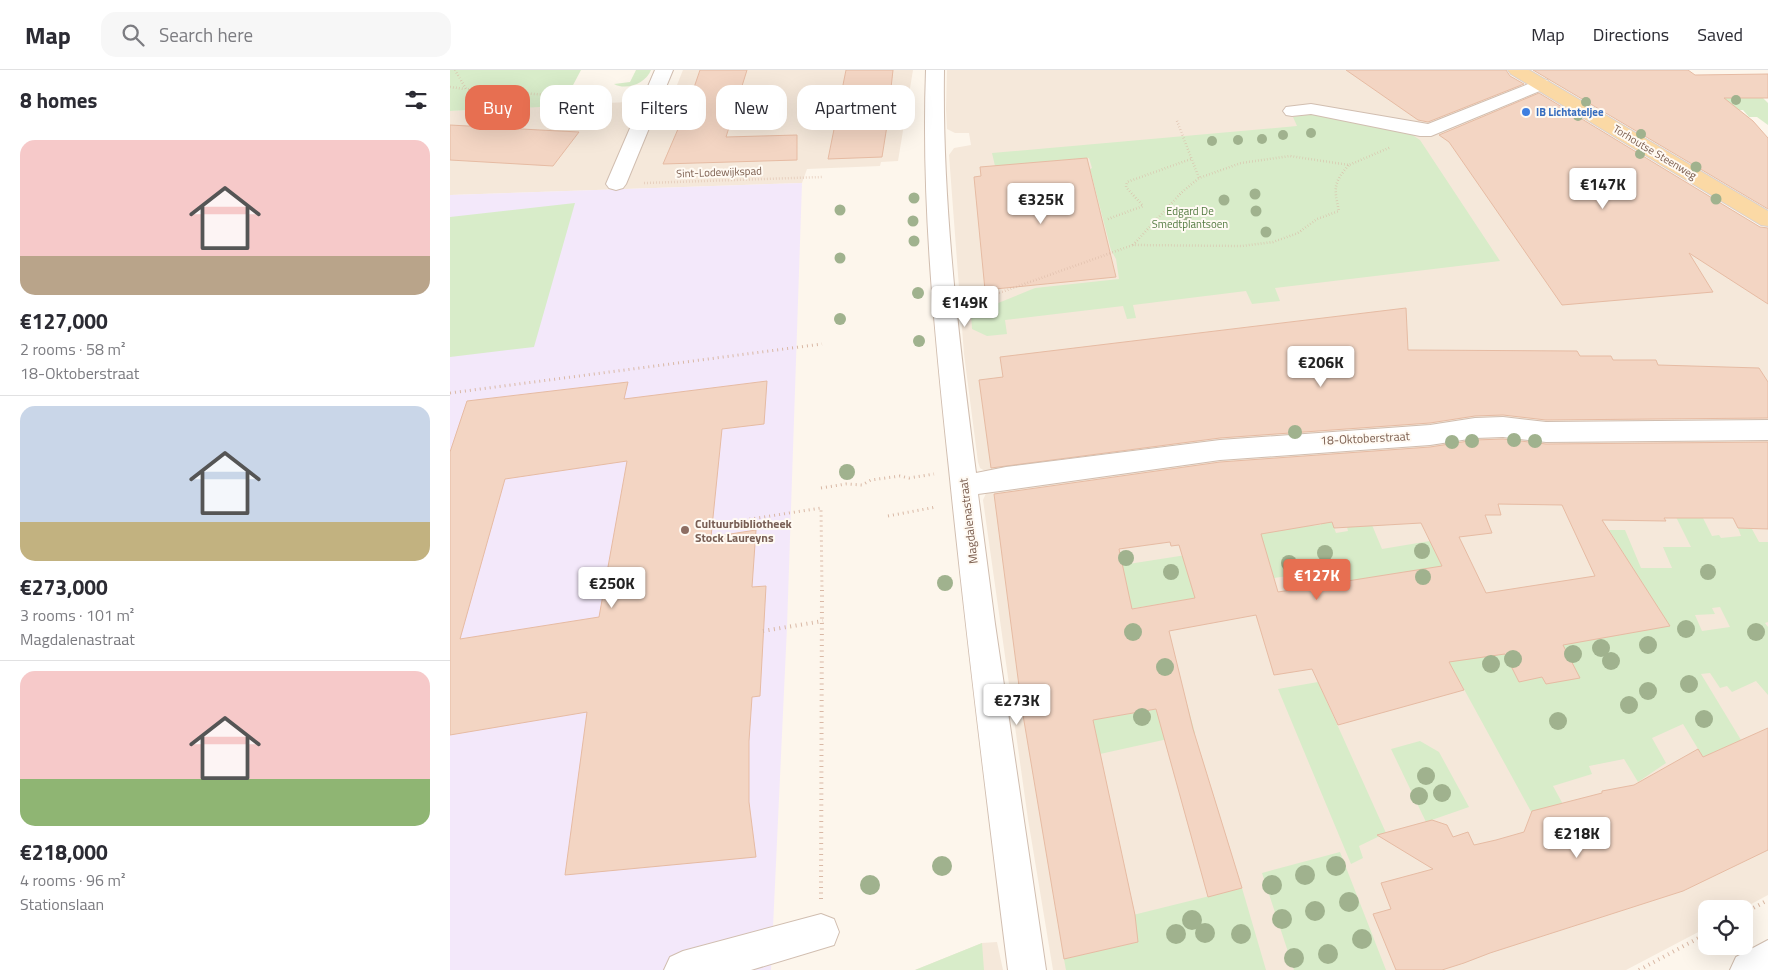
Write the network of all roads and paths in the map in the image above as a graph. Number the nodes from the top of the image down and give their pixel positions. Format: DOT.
graph roads {
  1 [pos="455,70"];
  2 [pos="664,70"];
  3 [pos="936,70"];
  4 [pos="1517,70"];
  5 [pos="1541,84"];
  6 [pos="450,87"];
  7 [pos="465,88"];
  8 [pos="465,90"];
  9 [pos="1292,111"];
  10 [pos="1177,121"];
  11 [pos="1420,130"];
  12 [pos="1191,159"];
  13 [pos="1349,165"];
  14 [pos="823,177"];
  15 [pos="1198,178"];
  16 [pos="616,184"];
  17 [pos="1108,218"];
  18 [pos="1768,220"];
  19 [pos="1133,245"];
  20 [pos="944,313"];
  21 [pos="822,344"];
  22 [pos="450,393"];
  23 [pos="1768,430"];
  24 [pos="962,472"];
  25 [pos="821,488"];
  26 [pos="700,526"];
  27 [pos="823,621"];
  28 [pos="763,631"];
  29 [pos="1768,900"];
  30 [pos="1753,908"];
  31 [pos="821,932"];
  32 [pos="1698,938"];
  33 [pos="1768,959"];
  34 [pos="683,970"];
  35 [pos="1027,970"];
  36 [pos="1639,970"];
  37 [pos="1749,970"];
  1 -- 7 [label="path"];
  2 -- 16 [label="street"];
  3 -- 20 [label="street, Magdalenastraat"];
  4 -- 5 [label="main road, Torhoutse Steenweg"];
  5 -- 11 [label="street"];
  5 -- 18 [label="main road, Torhoutse Steenweg"];
  6 -- 8 [label="path"];
  9 -- 11 [label="street"];
  10 -- 12 [label="path"];
  11 -- 13 [label="path"];
  12 -- 15 [label="path"];
  12 -- 17 [label="path"];
  13 -- 15 [label="path"];
  13 -- 19 [label="path"];
  14 -- 16 [label="path, Sint-Lodewijkspad"];
  15 -- 19 [label="path"];
  19 -- 20 [label="path"];
  20 -- 24 [label="street, Magdalenastraat"];
  21 -- 22 [label="path"];
  23 -- 24 [label="street, 18-Oktoberstraat"];
  24 -- 25 [label="path"];
  24 -- 35 [label="street, Magdalenastraat"];
  26 -- 27 [label="path"];
  27 -- 28 [label="path"];
  27 -- 31 [label="path"];
  29 -- 30 [label="path"];
  31 -- 34 [label="street"];
  32 -- 36 [label="path"];
  33 -- 37 [label="street"];
}
